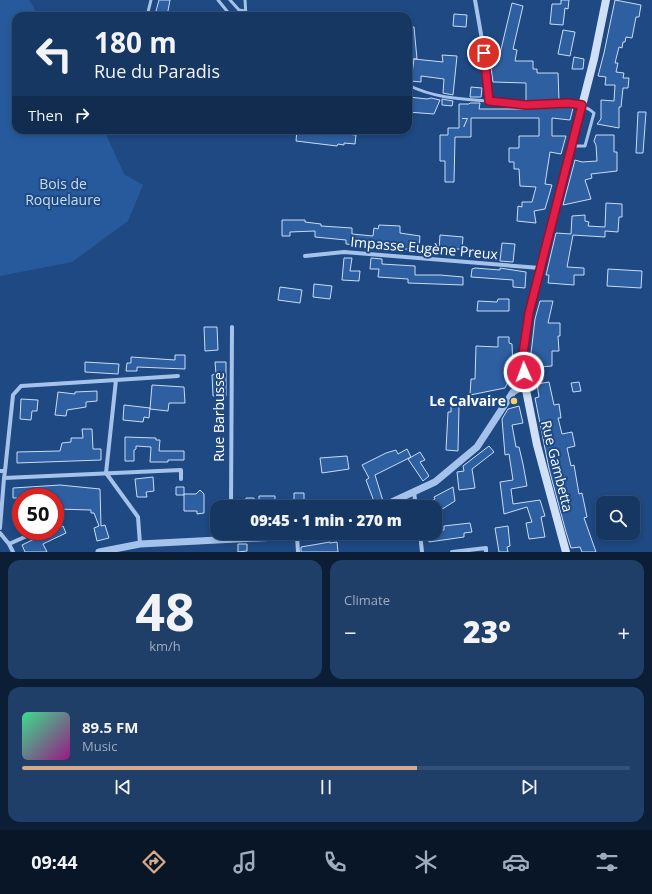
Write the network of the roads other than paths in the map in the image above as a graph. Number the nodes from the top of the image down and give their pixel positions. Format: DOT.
graph roads {
  1 [pos="151,0"];
  2 [pos="218,0"];
  3 [pos="230,0"];
  4 [pos="245,0"];
  5 [pos="475,0"];
  6 [pos="606,0"];
  7 [pos="245,11"];
  8 [pos="148,12"];
  9 [pos="228,12"];
  10 [pos="412,86"];
  11 [pos="489,101"];
  12 [pos="582,105"];
  13 [pos="571,146"];
  14 [pos="305,256"];
  15 [pos="540,268"];
  16 [pos="232,327"];
  17 [pos="178,376"];
  18 [pos="116,380"];
  19 [pos="525,386"];
  20 [pos="0,471"];
  21 [pos="5,471"];
  22 [pos="106,473"];
  23 [pos="4,478"];
  24 [pos="181,479"];
  25 [pos="414,492"];
  26 [pos="231,500"];
  27 [pos="396,500"];
  28 [pos="415,500"];
  29 [pos="0,528"];
  30 [pos="0,533"];
  31 [pos="210,538"];
  32 [pos="18,540"];
  33 [pos="297,540"];
  34 [pos="421,540"];
  35 [pos="9,544"];
  36 [pos="140,544"];
  37 [pos="13,552"];
  38 [pos="99,552"];
  39 [pos="298,552"];
  40 [pos="422,552"];
  41 [pos="452,552"];
  42 [pos="486,552"];
  43 [pos="566,552"];
  1 -- 8 [label="lane"];
  2 -- 9 [label="lane"];
  3 -- 7 [label="lane"];
  4 -- 7 [label="lane"];
  5 -- 11 [label="street"];
  6 -- 12 [label="main road, Rue Gambetta"];
  10 -- 11 [label="lane"];
  11 -- 12 [label="lane"];
  12 -- 13 [label="main road, Rue Gambetta"];
  12 -- 13 [label="lane"];
  13 -- 15 [label="main road, Rue Gambetta"];
  14 -- 15 [label="street, Impasse Eugène Preux"];
  15 -- 19 [label="main road, Rue Gambetta"];
  16 -- 26 [label="street, Rue Barbusse"];
  17 -- 18 [label="street"];
  18 -- 21 [label="street"];
  18 -- 22 [label="street"];
  19 -- 25 [label="street"];
  19 -- 43 [label="main road, Rue Gambetta"];
  20 -- 21 [label="street"];
  21 -- 23 [label="street"];
  22 -- 23 [label="street"];
  22 -- 24 [label="street"];
  22 -- 36 [label="street"];
  23 -- 29 [label="street"];
  25 -- 27 [label="street"];
  25 -- 28 [label="street"];
  30 -- 35 [label="street"];
  31 -- 36 [label="street"];
  32 -- 35 [label="street"];
  33 -- 39 [label="street"];
  34 -- 40 [label="street"];
  35 -- 37 [label="street"];
  36 -- 38 [label="street"];
  41 -- 42 [label="street"];
}
